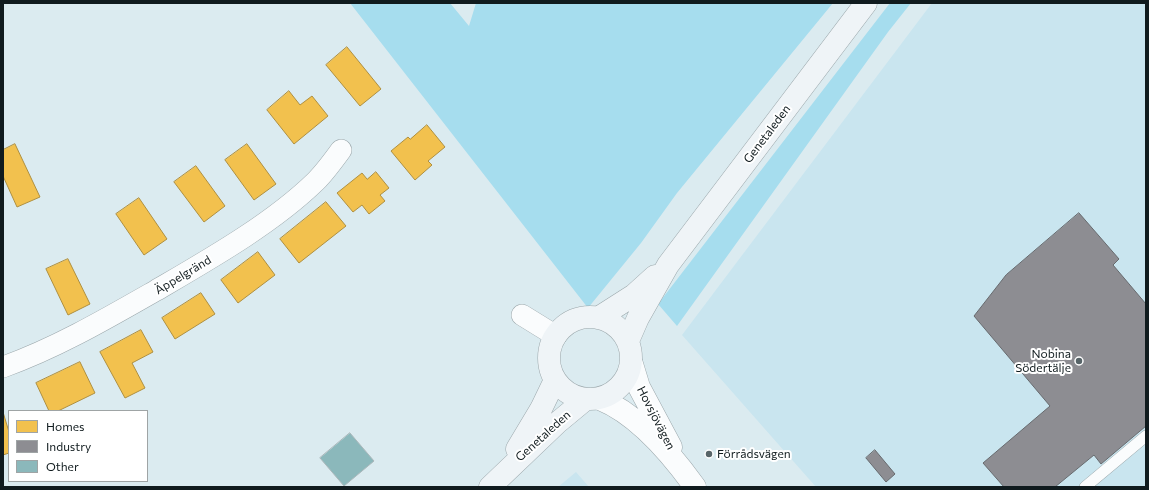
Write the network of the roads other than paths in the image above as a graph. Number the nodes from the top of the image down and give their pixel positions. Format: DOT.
graph roads {
  1 [pos="866,3"];
  2 [pos="341,150"];
  3 [pos="668,264"];
  4 [pos="522,315"];
  5 [pos="598,318"];
  6 [pos="556,336"];
  7 [pos="628,341"];
  8 [pos="632,364"];
  9 [pos="3,367"];
  10 [pos="555,380"];
  11 [pos="593,399"];
  12 [pos="1146,436"];
  13 [pos="689,479"];
  14 [pos="496,481"];
  15 [pos="1085,487"];
  1 -- 3 [label="main road, Genetaleden"];
  2 -- 9 [label="street, Äppelgränd"];
  3 -- 5 [label="main road, Genetaleden"];
  3 -- 7 [label="main road, Genetaleden"];
  4 -- 6 [label="street"];
  5 -- 6 [label="main road"];
  5 -- 7 [label="main road"];
  6 -- 10 [label="main road"];
  7 -- 8 [label="main road"];
  8 -- 11 [label="main road"];
  8 -- 13 [label="street, Hovsjövägen"];
  10 -- 11 [label="main road"];
  10 -- 14 [label="main road, Genetaleden"];
  11 -- 13 [label="street, Hovsjövägen"];
  11 -- 14 [label="main road, Genetaleden"];
  12 -- 15 [label="lane"];
}
